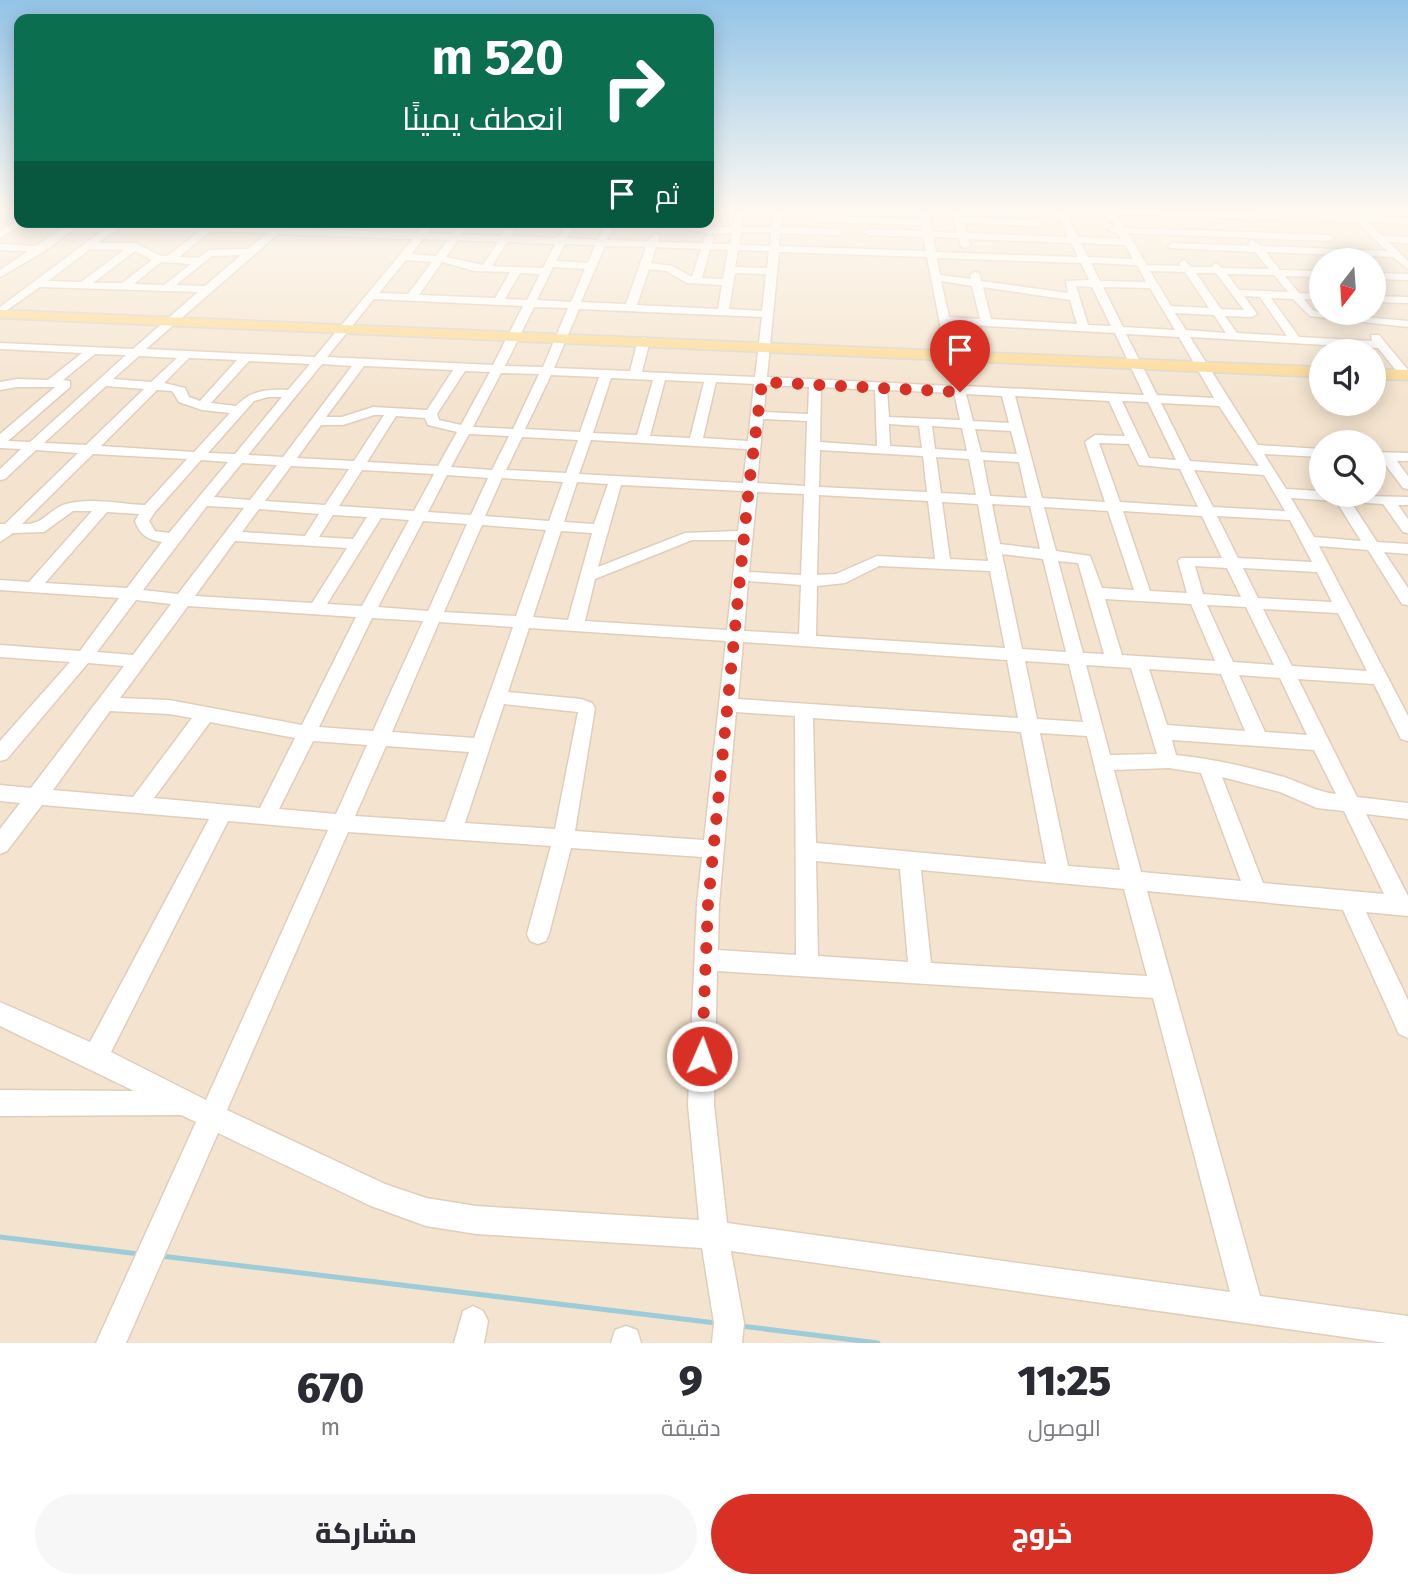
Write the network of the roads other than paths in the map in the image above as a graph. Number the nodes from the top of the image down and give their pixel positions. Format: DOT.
graph roads {
  1 [pos="1276,272"];
  2 [pos="53,273"];
  3 [pos="100,273"];
  4 [pos="145,273"];
  5 [pos="184,273"];
  6 [pos="228,273"];
  7 [pos="391,273"];
  8 [pos="428,273"];
  9 [pos="515,273"];
  10 [pos="545,273"];
  11 [pos="587,273"];
  12 [pos="643,273"];
  13 [pos="674,273"];
  14 [pos="698,273"];
  15 [pos="730,273"];
  16 [pos="771,273"];
  17 [pos="934,273"];
  18 [pos="974,273"];
  19 [pos="1091,273"];
  20 [pos="1147,273"];
  21 [pos="1191,273"];
  22 [pos="1222,273"];
  23 [pos="1291,273"];
  24 [pos="1309,273"];
  25 [pos="1386,276"];
  26 [pos="935,277"];
  27 [pos="1408,277"];
  28 [pos="696,281"];
  29 [pos="1030,281"];
  30 [pos="728,282"];
  31 [pos="1096,283"];
  32 [pos="39,284"];
  33 [pos="978,284"];
  34 [pos="1154,285"];
  35 [pos="82,286"];
  36 [pos="124,287"];
  37 [pos="166,288"];
  38 [pos="208,289"];
  39 [pos="1035,292"];
  40 [pos="1237,293"];
  41 [pos="1262,294"];
  42 [pos="372,296"];
  43 [pos="1295,296"];
  44 [pos="1072,297"];
  45 [pos="1309,297"];
  46 [pos="411,298"];
  47 [pos="1386,299"];
  48 [pos="1408,300"];
  49 [pos="498,302"];
  50 [pos="530,303"];
  51 [pos="572,307"];
  52 [pos="630,309"];
  53 [pos="1168,309"];
  54 [pos="723,312"];
  55 [pos="1309,312"];
  56 [pos="0,313"];
  57 [pos="1219,313"];
  58 [pos="767,314"];
  59 [pos="172,320"];
  60 [pos="944,320"];
  61 [pos="1386,320"];
  62 [pos="986,322"];
  63 [pos="1408,324"];
  64 [pos="1083,327"];
  65 [pos="347,328"];
  66 [pos="1119,329"];
  67 [pos="514,335"];
  68 [pos="1183,335"];
  69 [pos="559,337"];
  70 [pos="1235,338"];
  71 [pos="644,340"];
  72 [pos="1296,341"];
  73 [pos="1309,342"];
  74 [pos="764,345"];
  75 [pos="0,346"];
  76 [pos="1386,348"];
  77 [pos="93,350"];
  78 [pos="1386,350"];
  79 [pos="137,352"];
  80 [pos="1408,352"];
  81 [pos="187,354"];
  82 [pos="950,354"];
  83 [pos="246,357"];
  84 [pos="320,360"];
  85 [pos="360,362"];
  86 [pos="1137,363"];
  87 [pos="1201,366"];
  88 [pos="460,369"];
  89 [pos="496,371"];
  90 [pos="1309,371"];
  91 [pos="546,373"];
  92 [pos="1386,374"];
  93 [pos="607,375"];
  94 [pos="1407,375"];
  95 [pos="635,376"];
  96 [pos="660,377"];
  97 [pos="710,380"];
  98 [pos="53,382"];
  99 [pos="106,382"];
  100 [pos="762,382"];
  101 [pos="17,383"];
  102 [pos="156,384"];
  103 [pos="815,385"];
  104 [pos="0,386"];
  105 [pos="881,388"];
  106 [pos="960,392"];
  107 [pos="292,394"];
  108 [pos="1008,394"];
  109 [pos="0,396"];
  110 [pos="1115,400"];
  111 [pos="1155,401"];
  112 [pos="1223,402"];
  113 [pos="202,406"];
  114 [pos="237,410"];
  115 [pos="393,411"];
  116 [pos="431,414"];
  117 [pos="758,415"];
  118 [pos="814,418"];
  119 [pos="316,421"];
  120 [pos="882,421"];
  121 [pos="925,423"];
  122 [pos="968,426"];
  123 [pos="1015,428"];
  124 [pos="464,430"];
  125 [pos="519,433"];
  126 [pos="585,436"];
  127 [pos="642,439"];
  128 [pos="1133,440"];
  129 [pos="696,442"];
  130 [pos="0,443"];
  131 [pos="755,445"];
  132 [pos="34,446"];
  133 [pos="813,446"];
  134 [pos="88,449"];
  135 [pos="1256,449"];
  136 [pos="884,450"];
  137 [pos="927,452"];
  138 [pos="1309,452"];
  139 [pos="198,455"];
  140 [pos="975,455"];
  141 [pos="1386,456"];
  142 [pos="242,457"];
  143 [pos="1408,457"];
  144 [pos="1023,458"];
  145 [pos="286,460"];
  146 [pos="1386,462"];
  147 [pos="357,466"];
  148 [pos="1187,466"];
  149 [pos="443,471"];
  150 [pos="1269,471"];
  151 [pos="497,474"];
  152 [pos="0,476"];
  153 [pos="572,478"];
  154 [pos="616,480"];
  155 [pos="1408,485"];
  156 [pos="749,486"];
  157 [pos="812,489"];
  158 [pos="1282,494"];
  159 [pos="934,496"];
  160 [pos="1309,496"];
  161 [pos="983,498"];
  162 [pos="1388,500"];
  163 [pos="204,501"];
  164 [pos="1036,502"];
  165 [pos="1408,502"];
  166 [pos="1113,505"];
  167 [pos="253,506"];
  168 [pos="1347,507"];
  169 [pos="103,508"];
  170 [pos="294,509"];
  171 [pos="149,510"];
  172 [pos="1208,510"];
  173 [pos="328,511"];
  174 [pos="376,514"];
  175 [pos="420,514"];
  176 [pos="1294,516"];
  177 [pos="477,519"];
  178 [pos="555,525"];
  179 [pos="600,528"];
  180 [pos="1408,529"];
  181 [pos="3,531"];
  182 [pos="745,535"];
  183 [pos="230,536"];
  184 [pos="173,538"];
  185 [pos="273,539"];
  186 [pos="309,541"];
  187 [pos="1308,541"];
  188 [pos="356,544"];
  189 [pos="1371,547"];
  190 [pos="994,548"];
  191 [pos="1408,549"];
  192 [pos="1047,553"];
  193 [pos="1232,562"];
  194 [pos="943,563"];
  195 [pos="996,566"];
  196 [pos="1322,567"];
  197 [pos="589,576"];
  198 [pos="742,576"];
  199 [pos="810,581"];
  200 [pos="0,585"];
  201 [pos="32,587"];
  202 [pos="1096,593"];
  203 [pos="133,594"];
  204 [pos="1144,596"];
  205 [pos="181,600"];
  206 [pos="1197,600"];
  207 [pos="1408,600"];
  208 [pos="1251,603"];
  209 [pos="1342,608"];
  210 [pos="316,609"];
  211 [pos="367,612"];
  212 [pos="435,617"];
  213 [pos="522,622"];
  214 [pos="575,626"];
  215 [pos="735,636"];
  216 [pos="807,641"];
  217 [pos="0,651"];
  218 [pos="1014,654"];
  219 [pos="85,656"];
  220 [pos="1075,658"];
  221 [pos="136,661"];
  222 [pos="1115,661"];
  223 [pos="1138,663"];
  224 [pos="1228,668"];
  225 [pos="1285,672"];
  226 [pos="1377,678"];
  227 [pos="497,698"];
  228 [pos="106,704"];
  229 [pos="728,705"];
  230 [pos="804,710"];
  231 [pos="206,713"];
  232 [pos="1028,726"];
  233 [pos="1094,730"];
  234 [pos="1160,732"];
  235 [pos="306,733"];
  236 [pos="1408,734"];
  237 [pos="1258,738"];
  238 [pos="381,739"];
  239 [pos="1321,743"];
  240 [pos="480,746"];
  241 [pos="0,754"];
  242 [pos="1169,761"];
  243 [pos="1102,763"];
  244 [pos="1208,766"];
  245 [pos="0,793"];
  246 [pos="38,796"];
  247 [pos="138,805"];
  248 [pos="1351,806"];
  249 [pos="1408,811"];
  250 [pos="223,812"];
  251 [pos="266,816"];
  252 [pos="342,823"];
  253 [pos="453,829"];
  254 [pos="563,838"];
  255 [pos="0,845"];
  256 [pos="713,849"];
  257 [pos="806,851"];
  258 [pos="910,861"];
  259 [pos="1059,876"];
  260 [pos="1133,881"];
  261 [pos="1255,891"];
  262 [pos="1350,900"];
  263 [pos="1404,906"];
  264 [pos="538,934"];
  265 [pos="706,960"];
  266 [pos="807,964"];
  267 [pos="920,972"];
  268 [pos="1162,988"];
  269 [pos="0,1014"];
  270 [pos="1408,1026"];
  271 [pos="95,1056"];
  272 [pos="0,1103"];
  273 [pos="198,1109"];
  274 [pos="714,1235"];
  275 [pos="1249,1309"];
  276 [pos="1408,1331"];
  277 [pos="728,1335"];
  278 [pos="111,1343"];
  1 -- 43 [label="street"];
  2 -- 32 [label="street"];
  3 -- 35 [label="street"];
  4 -- 36 [label="street"];
  5 -- 37 [label="street"];
  6 -- 38 [label="street"];
  7 -- 42 [label="street"];
  8 -- 46 [label="street"];
  9 -- 49 [label="street"];
  10 -- 50 [label="street"];
  11 -- 51 [label="street"];
  12 -- 52 [label="street"];
  13 -- 28 [label="street"];
  14 -- 28 [label="street"];
  15 -- 30 [label="street"];
  16 -- 58 [label="street"];
  17 -- 26 [label="street"];
  18 -- 33 [label="street"];
  19 -- 31 [label="street"];
  20 -- 34 [label="street"];
  21 -- 57 [label="street"];
  22 -- 40 [label="street"];
  23 -- 24 [label="street"];
  25 -- 27 [label="street"];
  26 -- 33 [label="street"];
  26 -- 60 [label="street"];
  28 -- 30 [label="street"];
  29 -- 39 [label="street"];
  30 -- 54 [label="street"];
  31 -- 34 [label="street"];
  31 -- 44 [label="street"];
  31 -- 66 [label="street"];
  32 -- 35 [label="street"];
  32 -- 56 [label="street"];
  33 -- 39 [label="street"];
  33 -- 62 [label="street"];
  34 -- 53 [label="street"];
  35 -- 36 [label="street"];
  36 -- 37 [label="street"];
  37 -- 38 [label="street"];
  38 -- 59 [label="street"];
  39 -- 44 [label="street"];
  40 -- 41 [label="street"];
  40 -- 57 [label="street"];
  41 -- 43 [label="street"];
  41 -- 72 [label="street"];
  42 -- 46 [label="street"];
  42 -- 65 [label="street"];
  43 -- 45 [label="street"];
  43 -- 55 [label="street"];
  44 -- 64 [label="street"];
  46 -- 49 [label="street"];
  47 -- 48 [label="street"];
  49 -- 50 [label="street"];
  50 -- 51 [label="street"];
  50 -- 67 [label="street"];
  51 -- 52 [label="street"];
  51 -- 69 [label="street"];
  52 -- 54 [label="street"];
  53 -- 57 [label="street"];
  53 -- 68 [label="street"];
  54 -- 58 [label="street"];
  56 -- 59 [label="main road"];
  57 -- 70 [label="street"];
  58 -- 74 [label="street"];
  59 -- 65 [label="main road"];
  59 -- 79 [label="street"];
  60 -- 62 [label="street"];
  60 -- 82 [label="street"];
  61 -- 63 [label="street"];
  62 -- 64 [label="street"];
  64 -- 66 [label="street"];
  65 -- 67 [label="main road"];
  65 -- 84 [label="street"];
  66 -- 68 [label="street"];
  66 -- 86 [label="street"];
  67 -- 69 [label="main road"];
  67 -- 89 [label="street"];
  68 -- 70 [label="street"];
  68 -- 87 [label="street"];
  69 -- 71 [label="main road"];
  69 -- 91 [label="street"];
  70 -- 72 [label="street"];
  71 -- 74 [label="main road"];
  71 -- 95 [label="street"];
  72 -- 73 [label="street"];
  74 -- 82 [label="main road"];
  74 -- 100 [label="street"];
  75 -- 77 [label="street"];
  76 -- 80 [label="street"];
  77 -- 79 [label="street"];
  77 -- 98 [label="street"];
  78 -- 94 [label="street"];
  79 -- 81 [label="street"];
  79 -- 99 [label="street"];
  81 -- 83 [label="street"];
  81 -- 102 [label="street"];
  82 -- 86 [label="main road"];
  82 -- 106 [label="street"];
  83 -- 84 [label="street"];
  83 -- 113 [label="street"];
  84 -- 85 [label="street"];
  84 -- 107 [label="street"];
  85 -- 88 [label="street"];
  85 -- 119 [label="street"];
  86 -- 87 [label="main road"];
  86 -- 111 [label="street"];
  87 -- 90 [label="main road"];
  87 -- 112 [label="street"];
  88 -- 89 [label="street"];
  88 -- 116 [label="street"];
  89 -- 91 [label="street"];
  89 -- 124 [label="street"];
  91 -- 93 [label="street"];
  91 -- 125 [label="street"];
  92 -- 94 [label="main road"];
  93 -- 95 [label="street"];
  93 -- 126 [label="street"];
  95 -- 96 [label="street"];
  96 -- 97 [label="street"];
  96 -- 127 [label="street"];
  97 -- 100 [label="street"];
  97 -- 129 [label="street"];
  98 -- 101 [label="street"];
  98 -- 130 [label="street"];
  99 -- 102 [label="street"];
  99 -- 132 [label="street"];
  100 -- 103 [label="street"];
  100 -- 117 [label="street"];
  101 -- 104 [label="street"];
  101 -- 109 [label="street"];
  102 -- 113 [label="street"];
  102 -- 134 [label="street"];
  103 -- 105 [label="street"];
  103 -- 118 [label="street"];
  105 -- 106 [label="street"];
  105 -- 120 [label="street"];
  106 -- 108 [label="street"];
  106 -- 122 [label="street"];
  107 -- 114 [label="street"];
  107 -- 142 [label="street"];
  108 -- 110 [label="street"];
  108 -- 123 [label="street"];
  110 -- 111 [label="street"];
  110 -- 128 [label="street"];
  111 -- 112 [label="street"];
  111 -- 148 [label="street"];
  112 -- 135 [label="street"];
  113 -- 114 [label="street"];
  114 -- 139 [label="street"];
  115 -- 116 [label="street"];
  115 -- 119 [label="street"];
  115 -- 147 [label="street"];
  116 -- 124 [label="street"];
  117 -- 118 [label="street"];
  117 -- 131 [label="street"];
  118 -- 133 [label="street"];
  119 -- 145 [label="street"];
  120 -- 121 [label="street"];
  120 -- 136 [label="street"];
  121 -- 122 [label="street"];
  121 -- 137 [label="street"];
  122 -- 123 [label="street"];
  122 -- 140 [label="street"];
  123 -- 144 [label="street"];
  124 -- 125 [label="street"];
  124 -- 149 [label="street"];
  125 -- 126 [label="street"];
  125 -- 151 [label="street"];
  126 -- 127 [label="street"];
  126 -- 153 [label="street"];
  127 -- 129 [label="street"];
  128 -- 148 [label="street"];
  128 -- 166 [label="street"];
  129 -- 131 [label="street"];
  130 -- 132 [label="street"];
  131 -- 156 [label="street"];
  132 -- 134 [label="street"];
  132 -- 152 [label="street"];
  133 -- 136 [label="street"];
  133 -- 157 [label="street"];
  134 -- 139 [label="street"];
  134 -- 181 [label="street"];
  135 -- 138 [label="street"];
  135 -- 150 [label="street"];
  136 -- 137 [label="street"];
  137 -- 140 [label="street"];
  137 -- 159 [label="street"];
  139 -- 142 [label="street"];
  139 -- 171 [label="street"];
  140 -- 144 [label="street"];
  140 -- 161 [label="street"];
  141 -- 143 [label="street"];
  142 -- 145 [label="street"];
  142 -- 163 [label="street"];
  144 -- 164 [label="street"];
  145 -- 147 [label="street"];
  145 -- 167 [label="street"];
  146 -- 155 [label="street"];
  147 -- 149 [label="street"];
  147 -- 173 [label="street"];
  148 -- 150 [label="street"];
  148 -- 172 [label="street"];
  149 -- 151 [label="street"];
  149 -- 175 [label="street"];
  150 -- 158 [label="street"];
  151 -- 153 [label="street"];
  151 -- 177 [label="street"];
  153 -- 154 [label="street"];
  153 -- 178 [label="street"];
  154 -- 156 [label="street"];
  154 -- 179 [label="street"];
  156 -- 157 [label="street"];
  156 -- 182 [label="street"];
  157 -- 159 [label="street"];
  157 -- 199 [label="street"];
  158 -- 160 [label="street"];
  158 -- 176 [label="street"];
  159 -- 161 [label="street"];
  159 -- 194 [label="street"];
  161 -- 164 [label="street"];
  161 -- 190 [label="street"];
  162 -- 165 [label="street"];
  162 -- 180 [label="street"];
  163 -- 167 [label="street"];
  163 -- 184 [label="street"];
  164 -- 166 [label="street"];
  164 -- 192 [label="street"];
  166 -- 172 [label="street"];
  166 -- 204 [label="street"];
  167 -- 170 [label="street"];
  167 -- 183 [label="street"];
  168 -- 189 [label="street"];
  169 -- 171 [label="street"];
  169 -- 181 [label="street"];
  169 -- 201 [label="street"];
  170 -- 173 [label="street"];
  170 -- 185 [label="street"];
  171 -- 184 [label="street"];
  172 -- 176 [label="street"];
  172 -- 193 [label="street"];
  173 -- 174 [label="street"];
  173 -- 186 [label="street"];
  174 -- 175 [label="street"];
  174 -- 188 [label="street"];
  175 -- 177 [label="street"];
  175 -- 211 [label="street"];
  176 -- 187 [label="street"];
  177 -- 178 [label="street"];
  177 -- 212 [label="street"];
  178 -- 179 [label="street"];
  178 -- 213 [label="street"];
  179 -- 197 [label="street"];
  182 -- 197 [label="street"];
  182 -- 198 [label="street"];
  183 -- 185 [label="street"];
  183 -- 205 [label="street"];
  184 -- 203 [label="street"];
  185 -- 186 [label="street"];
  186 -- 188 [label="street"];
  187 -- 189 [label="street"];
  187 -- 196 [label="street"];
  188 -- 210 [label="street"];
  189 -- 191 [label="street"];
  189 -- 207 [label="street"];
  190 -- 192 [label="street"];
  190 -- 195 [label="street"];
  192 -- 202 [label="street"];
  192 -- 220 [label="street"];
  193 -- 196 [label="street"];
  193 -- 206 [label="street"];
  193 -- 208 [label="street"];
  194 -- 195 [label="street"];
  194 -- 199 [label="street"];
  195 -- 218 [label="street"];
  196 -- 209 [label="street"];
  197 -- 214 [label="street"];
  198 -- 199 [label="street"];
  198 -- 215 [label="street"];
  199 -- 216 [label="street"];
  200 -- 201 [label="street"];
  201 -- 203 [label="street"];
  202 -- 204 [label="street"];
  202 -- 222 [label="street"];
  203 -- 205 [label="street"];
  203 -- 219 [label="street"];
  204 -- 206 [label="street"];
  205 -- 210 [label="street"];
  205 -- 221 [label="street"];
  206 -- 208 [label="street"];
  206 -- 224 [label="street"];
  208 -- 209 [label="street"];
  208 -- 225 [label="street"];
  209 -- 226 [label="street"];
  210 -- 211 [label="street"];
  211 -- 212 [label="street"];
  211 -- 235 [label="street"];
  212 -- 213 [label="street"];
  212 -- 238 [label="street"];
  213 -- 214 [label="street"];
  213 -- 227 [label="street"];
  214 -- 215 [label="street"];
  215 -- 216 [label="street"];
  215 -- 229 [label="street"];
  216 -- 218 [label="street"];
  217 -- 219 [label="street"];
  218 -- 220 [label="street"];
  218 -- 232 [label="street"];
  219 -- 221 [label="street"];
  219 -- 241 [label="street"];
  220 -- 222 [label="street"];
  220 -- 233 [label="street"];
  221 -- 228 [label="street"];
  222 -- 223 [label="street"];
  223 -- 224 [label="street"];
  223 -- 234 [label="street"];
  224 -- 225 [label="street"];
  224 -- 237 [label="street"];
  225 -- 226 [label="street"];
  225 -- 239 [label="street"];
  226 -- 236 [label="street"];
  227 -- 240 [label="street"];
  227 -- 254 [label="street"];
  228 -- 231 [label="street"];
  228 -- 246 [label="street"];
  229 -- 230 [label="street"];
  229 -- 256 [label="street"];
  230 -- 232 [label="street"];
  230 -- 257 [label="street"];
  231 -- 235 [label="street"];
  231 -- 247 [label="street"];
  232 -- 233 [label="street"];
  232 -- 259 [label="street"];
  233 -- 243 [label="street"];
  234 -- 237 [label="street"];
  234 -- 242 [label="street"];
  235 -- 238 [label="street"];
  235 -- 251 [label="street"];
  237 -- 239 [label="street"];
  238 -- 240 [label="street"];
  238 -- 252 [label="street"];
  239 -- 248 [label="street"];
  240 -- 253 [label="street"];
  242 -- 243 [label="street"];
  242 -- 244 [label="street"];
  243 -- 260 [label="street"];
  244 -- 248 [label="street"];
  244 -- 261 [label="street"];
  245 -- 246 [label="street"];
  246 -- 247 [label="street"];
  246 -- 255 [label="street"];
  247 -- 250 [label="street"];
  248 -- 249 [label="street"];
  248 -- 263 [label="street"];
  250 -- 251 [label="street"];
  250 -- 271 [label="street"];
  251 -- 252 [label="street"];
  252 -- 253 [label="street"];
  252 -- 273 [label="street"];
  253 -- 254 [label="street"];
  254 -- 256 [label="street"];
  254 -- 264 [label="street"];
  256 -- 265 [label="street"];
  257 -- 258 [label="street"];
  257 -- 266 [label="street"];
  258 -- 259 [label="street"];
  258 -- 267 [label="street"];
  259 -- 260 [label="street"];
  260 -- 261 [label="street"];
  260 -- 268 [label="street"];
  261 -- 262 [label="street"];
  262 -- 263 [label="street"];
  262 -- 270 [label="street"];
  265 -- 266 [label="street"];
  265 -- 274 [label="street"];
  266 -- 267 [label="street"];
  267 -- 268 [label="street"];
  268 -- 275 [label="street"];
  269 -- 271 [label="street"];
  271 -- 273 [label="street"];
  272 -- 273 [label="street"];
  273 -- 274 [label="street"];
  273 -- 278 [label="street"];
  274 -- 275 [label="street"];
  274 -- 277 [label="street"];
  275 -- 276 [label="street"];
}
